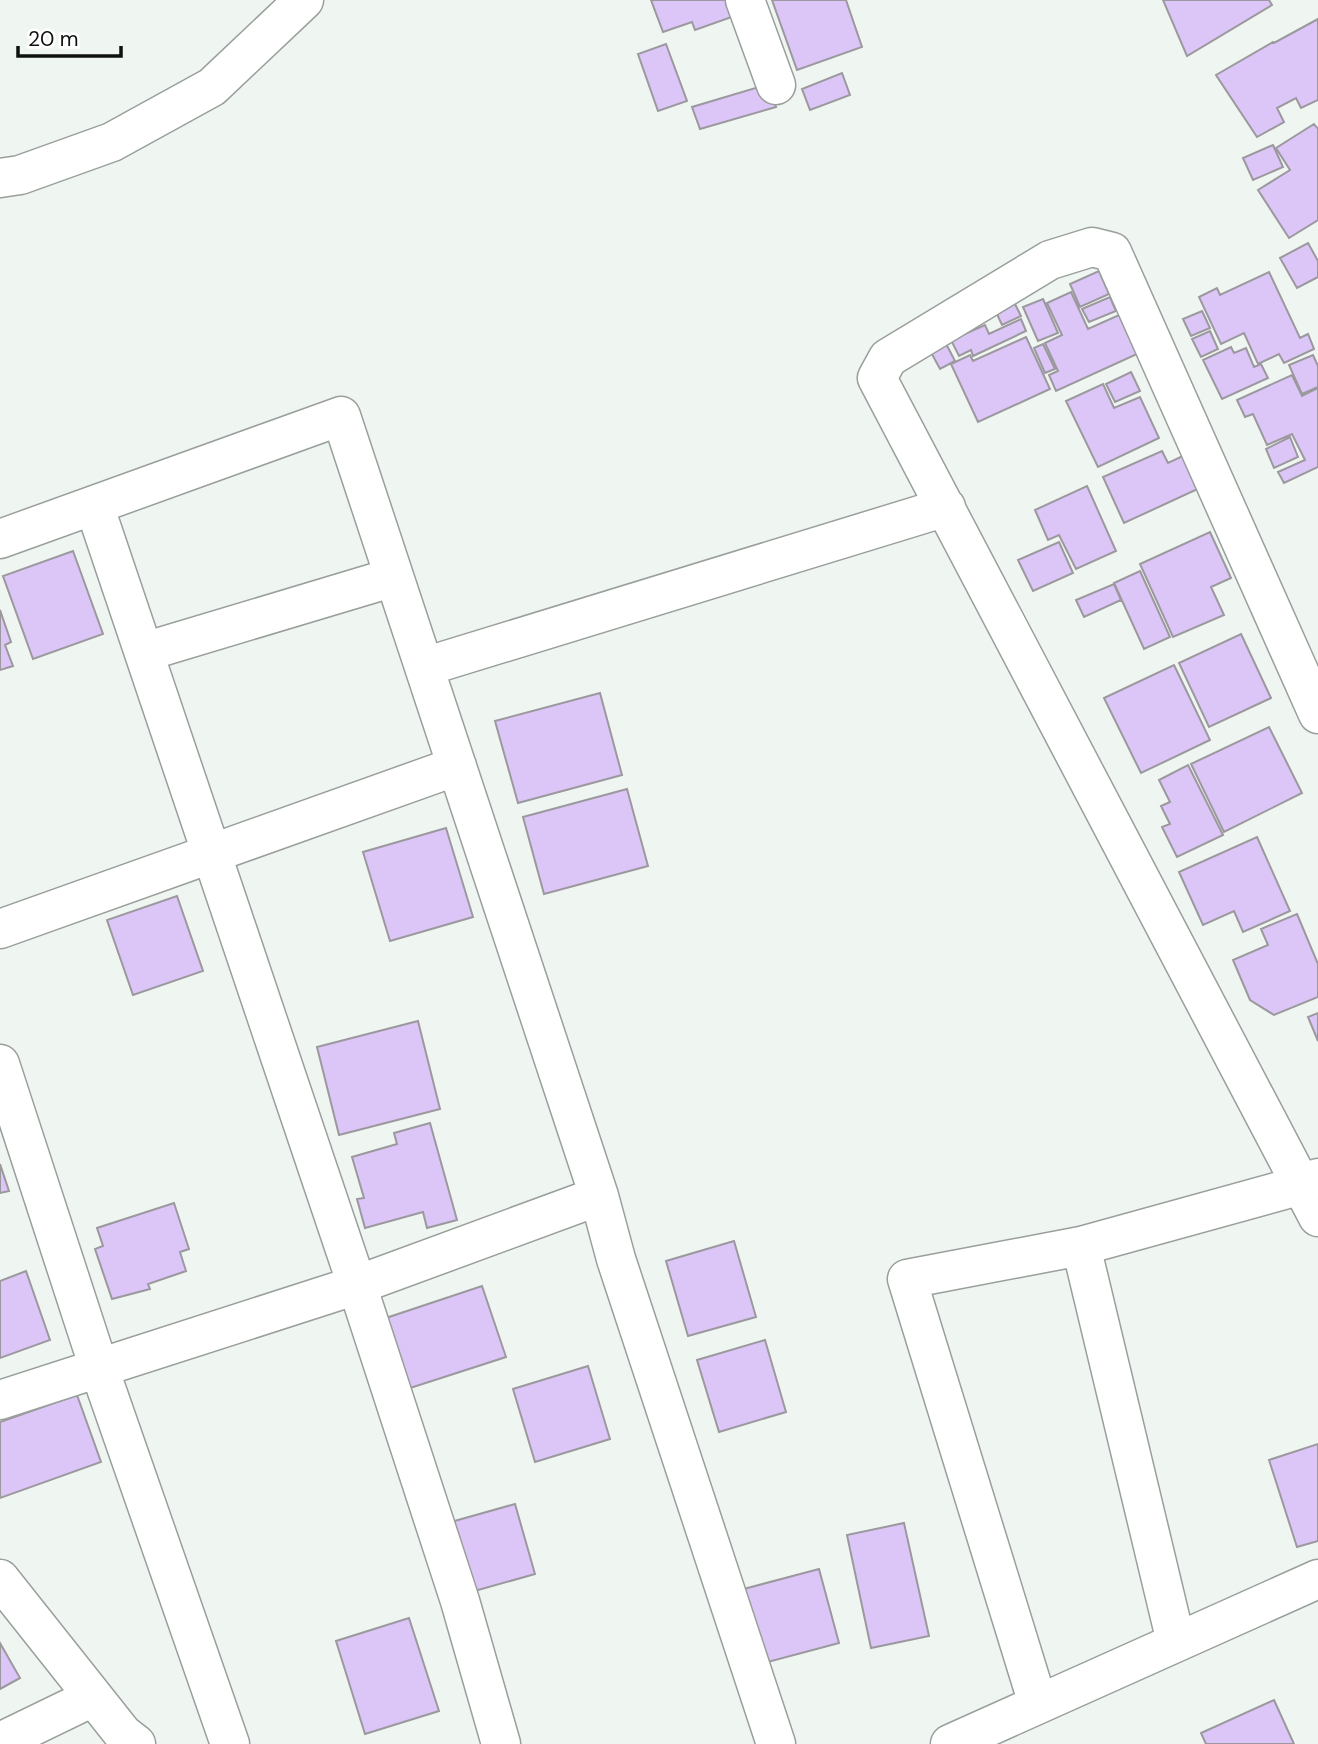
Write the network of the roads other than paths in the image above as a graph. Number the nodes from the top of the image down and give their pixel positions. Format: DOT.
graph roads {
  1 [pos="304,0"];
  2 [pos="745,0"];
  3 [pos="776,85"];
  4 [pos="0,178"];
  5 [pos="94,505"];
  6 [pos="946,508"];
  7 [pos="0,539"];
  8 [pos="394,577"];
  9 [pos="144,652"];
  10 [pos="424,667"];
  11 [pos="1318,714"];
  12 [pos="457,766"];
  13 [pos="212,854"];
  14 [pos="0,929"];
  15 [pos="0,1064"];
  16 [pos="1313,1193"];
  17 [pos="599,1196"];
  18 [pos="1081,1246"];
  19 [pos="357,1286"];
  20 [pos="99,1368"];
  21 [pos="0,1400"];
  22 [pos="1318,1578"];
  23 [pos="0,1579"];
  24 [pos="1176,1642"];
  25 [pos="93,1697"];
  26 [pos="1038,1704"];
  27 [pos="0,1742"];
  28 [pos="954,1743"];
  29 [pos="136,1744"];
  30 [pos="230,1744"];
  31 [pos="501,1744"];
  32 [pos="776,1744"];
  1 -- 4 [label="main road"];
  2 -- 3 [label="main road"];
  5 -- 7 [label="main road"];
  5 -- 8 [label="main road"];
  5 -- 9 [label="main road"];
  6 -- 10 [label="main road"];
  6 -- 11 [label="main road"];
  6 -- 16 [label="main road"];
  8 -- 9 [label="main road"];
  8 -- 10 [label="main road"];
  9 -- 13 [label="main road"];
  10 -- 12 [label="main road"];
  12 -- 13 [label="main road"];
  12 -- 17 [label="main road"];
  13 -- 14 [label="main road"];
  13 -- 19 [label="main road"];
  15 -- 20 [label="main road"];
  16 -- 18 [label="main road"];
  17 -- 19 [label="main road"];
  17 -- 32 [label="main road"];
  18 -- 24 [label="main road"];
  18 -- 26 [label="main road"];
  19 -- 20 [label="main road"];
  19 -- 31 [label="main road"];
  20 -- 21 [label="main road"];
  20 -- 30 [label="main road"];
  22 -- 24 [label="main road"];
  23 -- 25 [label="main road"];
  24 -- 26 [label="main road"];
  25 -- 27 [label="main road"];
  25 -- 29 [label="main road"];
  26 -- 28 [label="main road"];
}
